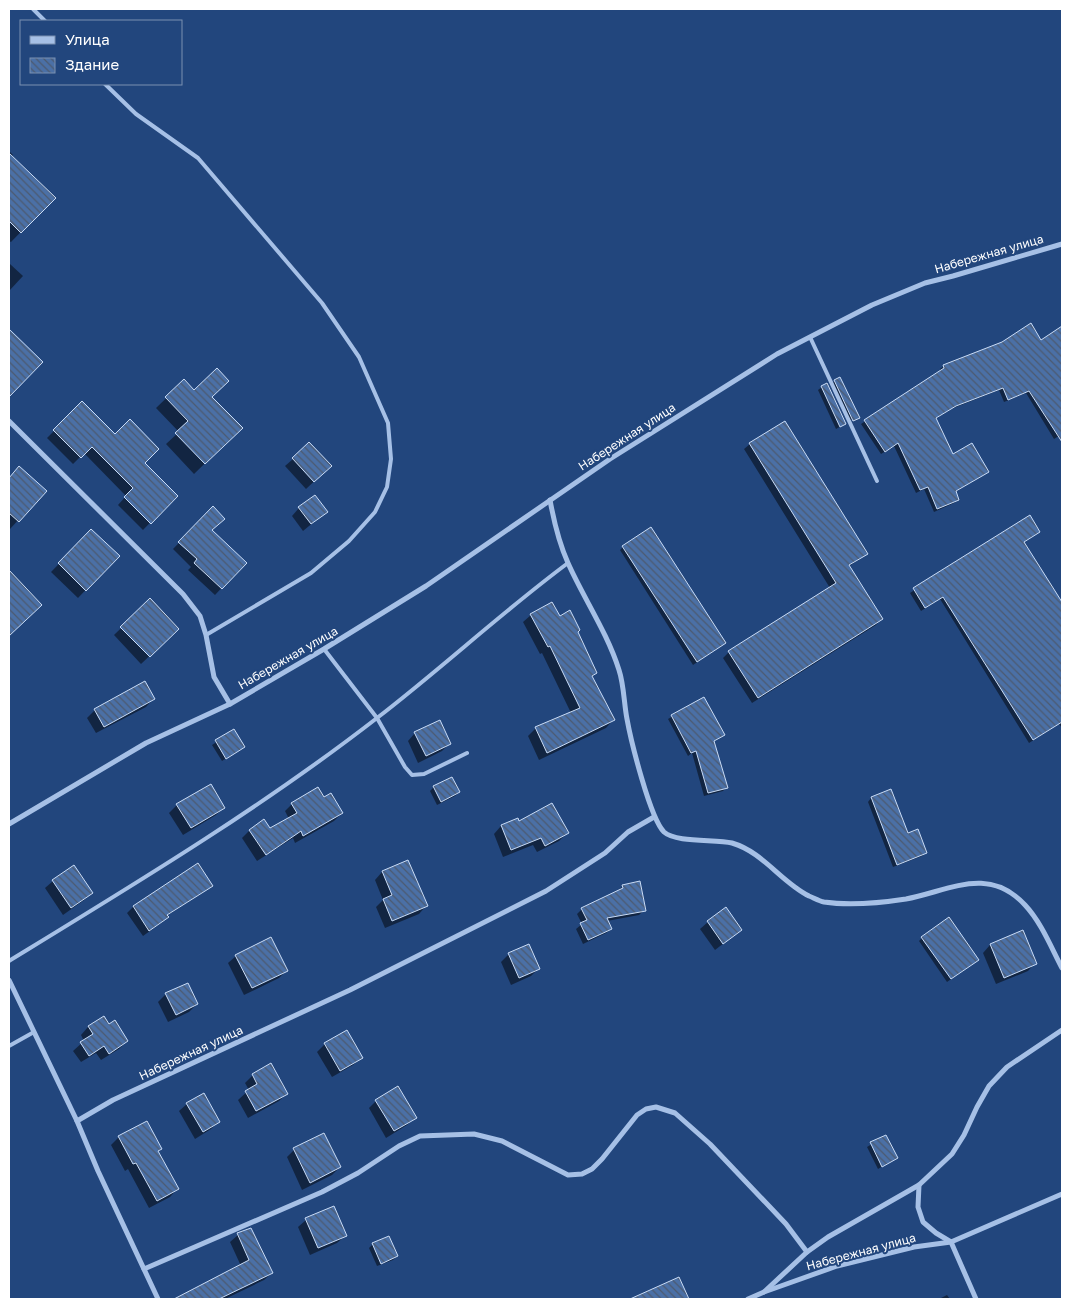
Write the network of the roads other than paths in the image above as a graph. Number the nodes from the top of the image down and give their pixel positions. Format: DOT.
graph roads {
  1 [pos="33,9"];
  2 [pos="44,20"];
  3 [pos="107,85"];
  4 [pos="1062,244"];
  5 [pos="810,337"];
  6 [pos="9,421"];
  7 [pos="877,481"];
  8 [pos="550,500"];
  9 [pos="568,563"];
  10 [pos="206,635"];
  11 [pos="324,648"];
  12 [pos="230,704"];
  13 [pos="378,718"];
  14 [pos="466,752"];
  15 [pos="654,817"];
  16 [pos="9,824"];
  17 [pos="9,961"];
  18 [pos="1062,968"];
  19 [pos="9,980"];
  20 [pos="1062,1030"];
  21 [pos="34,1032"];
  22 [pos="9,1046"];
  23 [pos="77,1121"];
  24 [pos="919,1185"];
  25 [pos="1062,1194"];
  26 [pos="951,1242"];
  27 [pos="807,1252"];
  28 [pos="144,1269"];
  29 [pos="764,1292"];
  30 [pos="158,1299"];
  31 [pos="748,1299"];
  32 [pos="976,1299"];
  1 -- 2 [label="lane"];
  3 -- 10 [label="lane"];
  4 -- 5 [label="street, Набережная улица"];
  5 -- 7 [label="lane"];
  5 -- 8 [label="street, Набережная улица"];
  6 -- 10 [label="street, Набережная улица"];
  8 -- 9 [label="street"];
  8 -- 11 [label="street, Набережная улица"];
  9 -- 13 [label="lane"];
  9 -- 15 [label="street"];
  10 -- 12 [label="street, Набережная улица"];
  11 -- 12 [label="street, Набережная улица"];
  11 -- 13 [label="lane"];
  12 -- 16 [label="street, Набережная улица"];
  13 -- 14 [label="lane"];
  13 -- 17 [label="lane"];
  15 -- 18 [label="street"];
  15 -- 23 [label="street, Набережная улица"];
  19 -- 21 [label="street"];
  20 -- 24 [label="street"];
  21 -- 22 [label="lane"];
  21 -- 23 [label="street"];
  23 -- 28 [label="street"];
  24 -- 26 [label="street"];
  24 -- 27 [label="street"];
  25 -- 26 [label="street, Набережная улица"];
  26 -- 29 [label="street, Набережная улица"];
  26 -- 32 [label="street"];
  27 -- 28 [label="street"];
  27 -- 29 [label="street"];
  28 -- 30 [label="street"];
  29 -- 31 [label="street, Набережная улица"];
}
